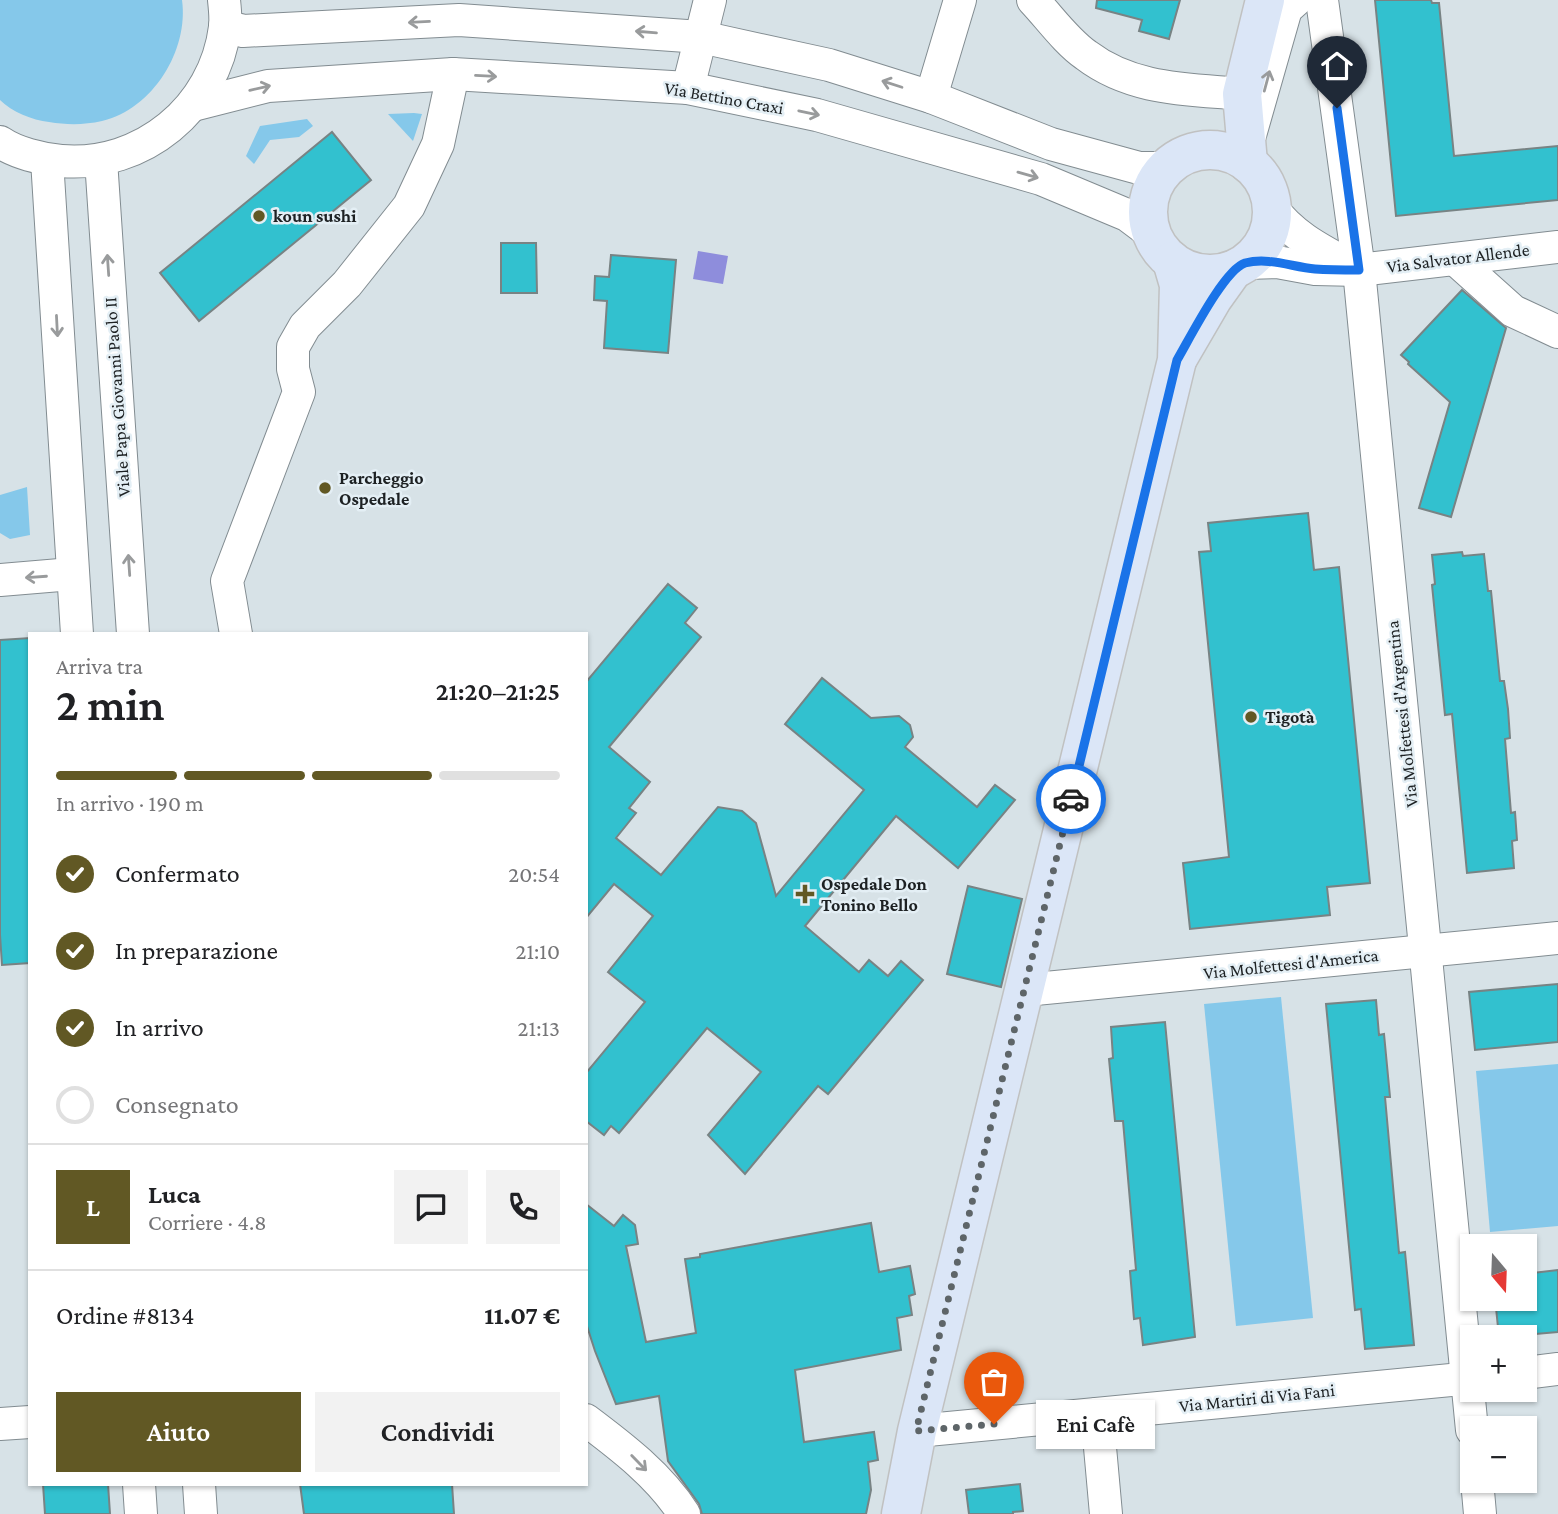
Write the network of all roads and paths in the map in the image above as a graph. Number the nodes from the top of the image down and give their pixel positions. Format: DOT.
graph roads {
  1 [pos="710,0"];
  2 [pos="960,0"];
  3 [pos="1033,0"];
  4 [pos="1265,0"];
  5 [pos="1296,0"];
  6 [pos="1322,0"];
  7 [pos="461,10"];
  8 [pos="225,13"];
  9 [pos="701,37"];
  10 [pos="453,74"];
  11 [pos="688,88"];
  12 [pos="1242,94"];
  13 [pos="930,97"];
  14 [pos="193,105"];
  15 [pos="0,142"];
  16 [pos="1247,155"];
  17 [pos="47,160"];
  18 [pos="101,160"];
  19 [pos="1182,160"];
  20 [pos="1272,208"];
  21 [pos="1161,247"];
  22 [pos="1558,247"];
  23 [pos="1455,259"];
  24 [pos="1240,266"];
  25 [pos="1359,270"];
  26 [pos="1558,332"];
  27 [pos="1177,360"];
  28 [pos="72,575"];
  29 [pos="0,580"];
  30 [pos="77,632"];
  31 [pos="133,632"];
  32 [pos="236,632"];
  33 [pos="1558,938"];
  34 [pos="1425,951"];
  35 [pos="1025,990"];
  36 [pos="1464,1325"];
  37 [pos="1558,1369"];
  38 [pos="1537,1371"];
  39 [pos="1460,1379"];
  40 [pos="1097,1414"];
  41 [pos="588,1421"];
  42 [pos="28,1422"];
  43 [pos="0,1424"];
  44 [pos="916,1431"];
  45 [pos="139,1486"];
  46 [pos="199,1486"];
  47 [pos="1478,1493"];
  48 [pos="141,1514"];
  49 [pos="201,1514"];
  50 [pos="684,1514"];
  51 [pos="901,1514"];
  52 [pos="1106,1514"];
  53 [pos="1480,1514"];
  1 -- 9 [label="street"];
  2 -- 13 [label="street"];
  3 -- 12 [label="street"];
  4 -- 12 [label="main road"];
  16 -- 5 [label="street, one-way"];
  6 -- 25 [label="street, Via Molfettesi d'Argentina"];
  7 -- 8 [label="street, one-way"];
  9 -- 7 [label="street, one-way"];
  8 -- 14 [label="street"];
  9 -- 11 [label="street"];
  13 -- 9 [label="street, one-way"];
  10 -- 11 [label="street, Via Bettino Craxi, one-way"];
  14 -- 10 [label="street, Via Bettino Craxi, one-way"];
  10 -- 32 [label="street"];
  11 -- 21 [label="street, Via Bettino Craxi, one-way"];
  12 -- 16 [label="main road"];
  12 -- 19 [label="main road"];
  13 -- 19 [label="street"];
  14 -- 18 [label="street"];
  15 -- 17 [label="street"];
  16 -- 19 [label="main road"];
  16 -- 20 [label="main road"];
  17 -- 18 [label="street"];
  17 -- 28 [label="street, one-way"];
  31 -- 18 [label="street, Viale Papa Giovanni Paolo II, one-way"];
  19 -- 21 [label="main road"];
  20 -- 24 [label="main road"];
  20 -- 25 [label="street"];
  21 -- 24 [label="main road"];
  21 -- 27 [label="main road"];
  22 -- 23 [label="street, Via Salvator Allende"];
  23 -- 25 [label="street, Via Salvator Allende"];
  23 -- 26 [label="street"];
  24 -- 25 [label="street, Via Salvator Allende"];
  24 -- 27 [label="main road"];
  25 -- 34 [label="street, Via Molfettesi d'Argentina"];
  27 -- 35 [label="main road"];
  28 -- 29 [label="street, one-way"];
  28 -- 30 [label="street"];
  33 -- 34 [label="street, Via Molfettesi d'America"];
  34 -- 35 [label="street, Via Molfettesi d'America"];
  34 -- 36 [label="street, Via Molfettesi d'Argentina"];
  35 -- 44 [label="main road"];
  37 -- 38 [label="street"];
  39 -- 40 [label="street, Via Martiri di Via Fani"];
  40 -- 44 [label="street, Via Martiri di Via Fani"];
  40 -- 52 [label="street"];
  41 -- 50 [label="street, one-way"];
  42 -- 43 [label="street"];
  44 -- 51 [label="main road"];
  45 -- 48 [label="street"];
  46 -- 49 [label="street"];
  47 -- 53 [label="street"];
}
